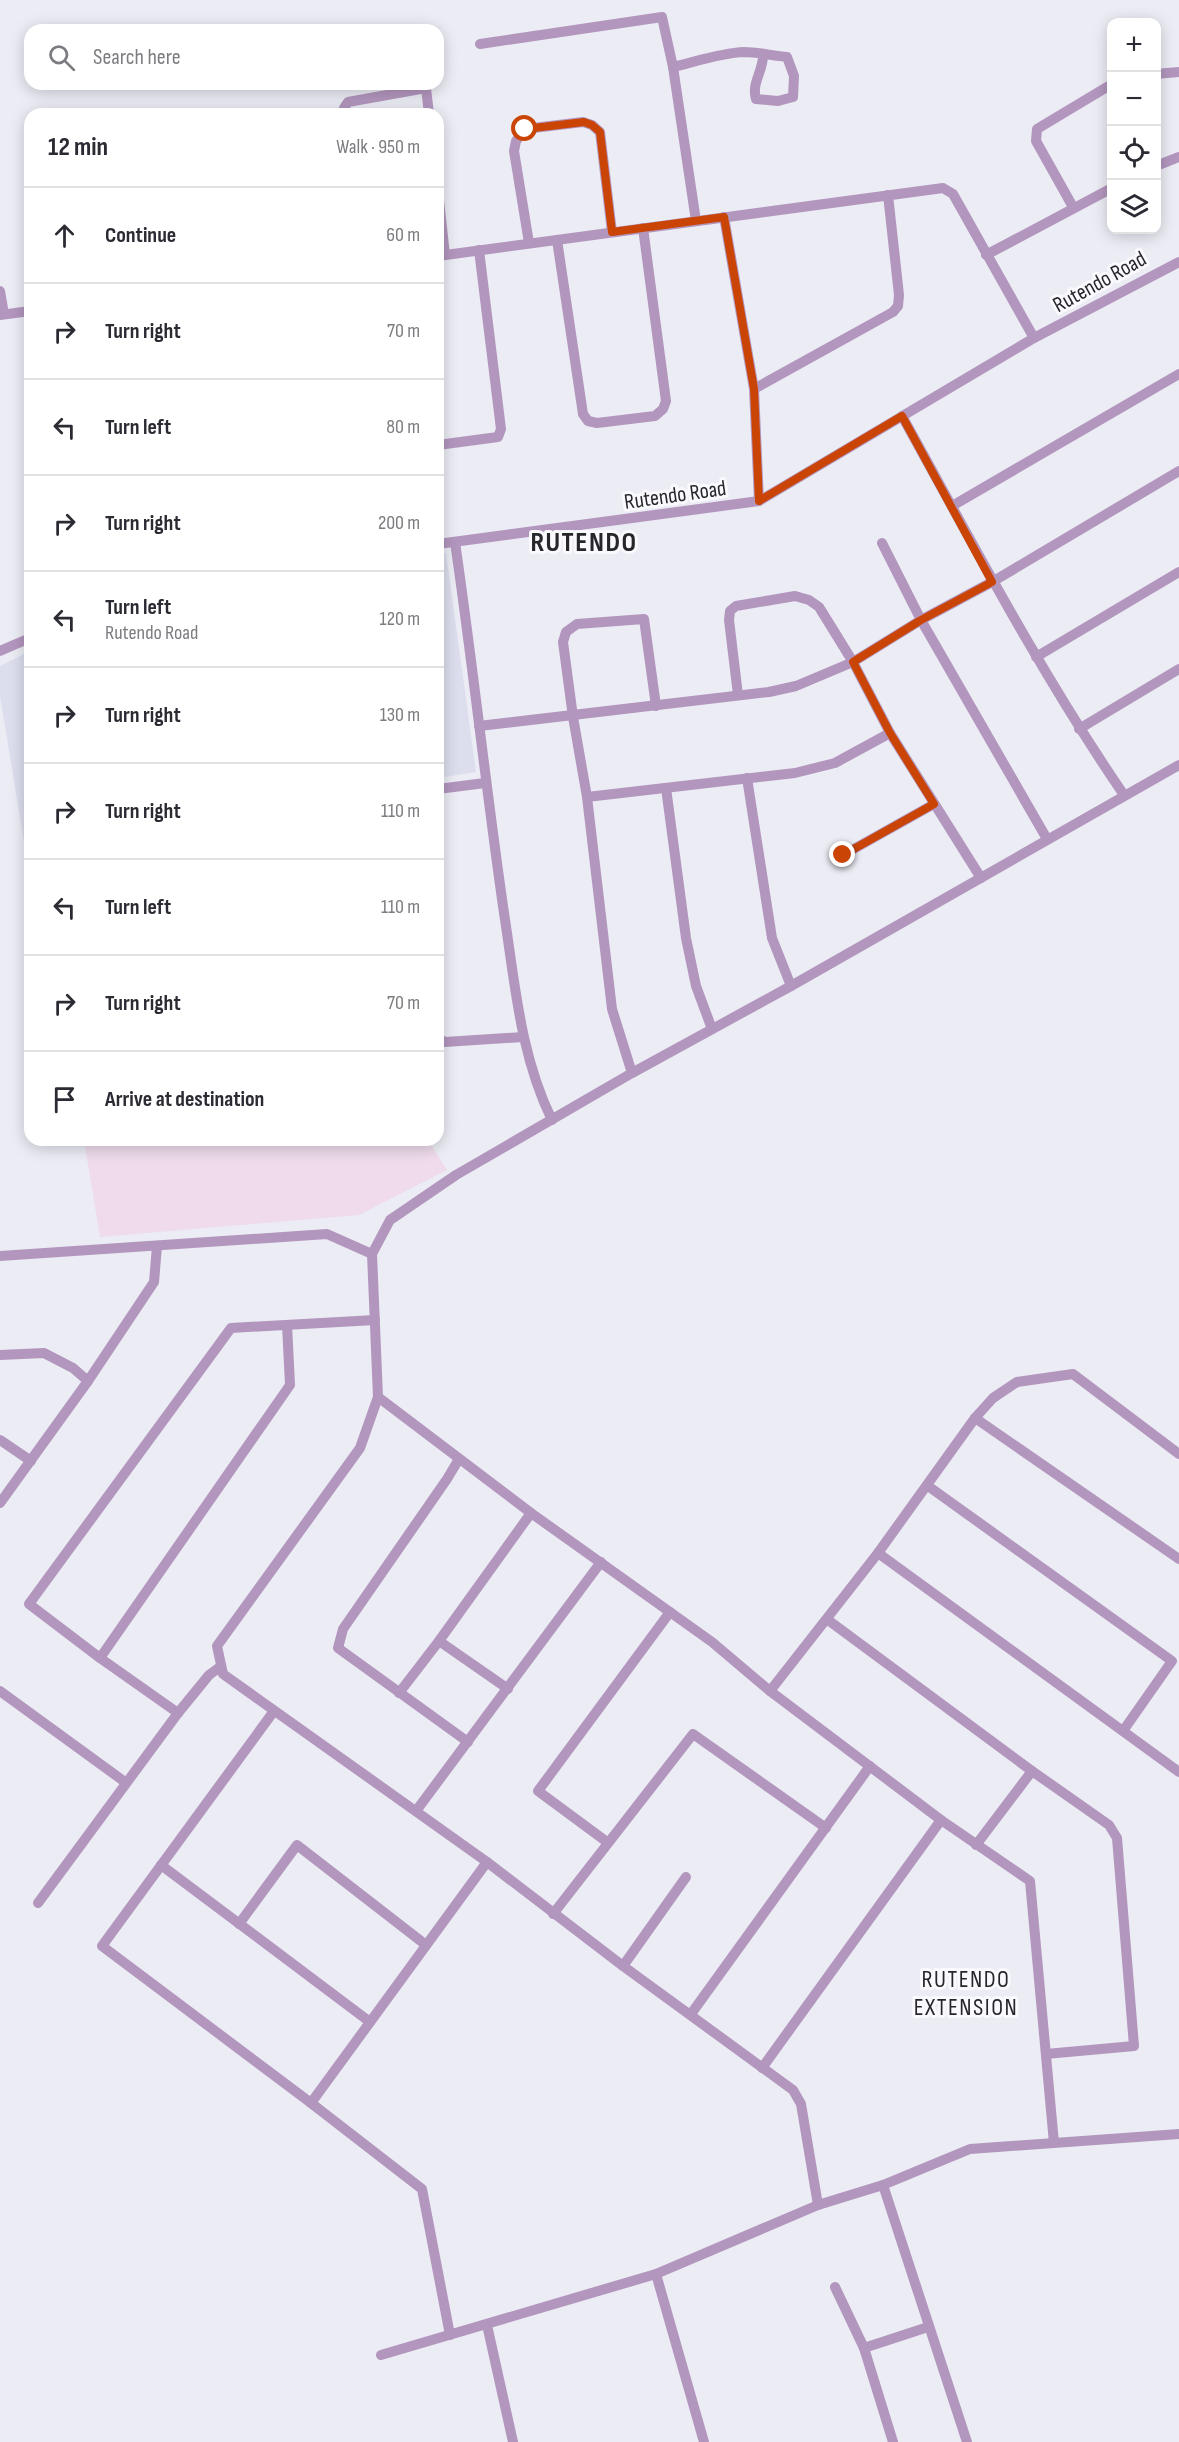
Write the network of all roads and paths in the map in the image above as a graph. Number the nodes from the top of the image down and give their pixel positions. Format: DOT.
graph roads {
  1 [pos="480,44"];
  2 [pos="763,54"];
  3 [pos="673,67"];
  4 [pos="1179,72"];
  5 [pos="1161,74"];
  6 [pos="1107,87"];
  7 [pos="415,90"];
  8 [pos="426,90"];
  9 [pos="344,108"];
  10 [pos="428,108"];
  11 [pos="1179,157"];
  12 [pos="1161,164"];
  13 [pos="1107,190"];
  14 [pos="888,195"];
  15 [pos="1073,207"];
  16 [pos="724,217"];
  17 [pos="696,221"];
  18 [pos="643,228"];
  19 [pos="612,232"];
  20 [pos="557,240"];
  21 [pos="529,243"];
  22 [pos="479,250"];
  23 [pos="444,255"];
  24 [pos="986,255"];
  25 [pos="1179,262"];
  26 [pos="0,291"];
  27 [pos="24,312"];
  28 [pos="2,315"];
  29 [pos="1034,338"];
  30 [pos="1179,374"];
  31 [pos="754,389"];
  32 [pos="902,416"];
  33 [pos="444,444"];
  34 [pos="1179,471"];
  35 [pos="759,501"];
  36 [pos="952,506"];
  37 [pos="455,542"];
  38 [pos="444,543"];
  39 [pos="882,543"];
  40 [pos="1179,572"];
  41 [pos="992,582"];
  42 [pos="921,620"];
  43 [pos="24,641"];
  44 [pos="0,651"];
  45 [pos="1036,657"];
  46 [pos="853,662"];
  47 [pos="1179,669"];
  48 [pos="738,695"];
  49 [pos="656,706"];
  50 [pos="573,717"];
  51 [pos="479,726"];
  52 [pos="1079,729"];
  53 [pos="890,733"];
  54 [pos="1179,765"];
  55 [pos="747,778"];
  56 [pos="485,783"];
  57 [pos="444,788"];
  58 [pos="666,788"];
  59 [pos="1124,795"];
  60 [pos="587,796"];
  61 [pos="934,804"];
  62 [pos="1047,839"];
  63 [pos="843,855"];
  64 [pos="981,878"];
  65 [pos="792,986"];
  66 [pos="712,1029"];
  67 [pos="523,1037"];
  68 [pos="444,1041"];
  69 [pos="632,1073"];
  70 [pos="552,1120"];
  71 [pos="157,1246"];
  72 [pos="372,1254"];
  73 [pos="0,1256"];
  74 [pos="375,1320"];
  75 [pos="287,1325"];
  76 [pos="0,1355"];
  77 [pos="88,1381"];
  78 [pos="378,1397"];
  79 [pos="975,1418"];
  80 [pos="0,1440"];
  81 [pos="1179,1454"];
  82 [pos="459,1459"];
  83 [pos="31,1461"];
  84 [pos="928,1486"];
  85 [pos="0,1503"];
  86 [pos="531,1512"];
  87 [pos="878,1553"];
  88 [pos="1179,1559"];
  89 [pos="601,1562"];
  90 [pos="669,1611"];
  91 [pos="828,1620"];
  92 [pos="439,1641"];
  93 [pos="100,1659"];
  94 [pos="220,1667"];
  95 [pos="508,1689"];
  96 [pos="0,1691"];
  97 [pos="770,1691"];
  98 [pos="399,1693"];
  99 [pos="274,1711"];
  100 [pos="178,1713"];
  101 [pos="1123,1731"];
  102 [pos="468,1742"];
  103 [pos="870,1766"];
  104 [pos="1032,1771"];
  105 [pos="1179,1772"];
  106 [pos="125,1782"];
  107 [pos="416,1811"];
  108 [pos="941,1820"];
  109 [pos="826,1828"];
  110 [pos="607,1842"];
  111 [pos="976,1845"];
  112 [pos="487,1862"];
  113 [pos="161,1865"];
  114 [pos="686,1877"];
  115 [pos="38,1903"];
  116 [pos="553,1914"];
  117 [pos="239,1924"];
  118 [pos="426,1945"];
  119 [pos="623,1966"];
  120 [pos="691,2014"];
  121 [pos="370,2022"];
  122 [pos="1046,2054"];
  123 [pos="762,2068"];
  124 [pos="310,2103"];
  125 [pos="1179,2134"];
  126 [pos="1054,2144"];
  127 [pos="883,2185"];
  128 [pos="818,2205"];
  129 [pos="656,2274"];
  130 [pos="835,2287"];
  131 [pos="487,2325"];
  132 [pos="928,2327"];
  133 [pos="450,2335"];
  134 [pos="864,2348"];
  135 [pos="381,2355"];
  136 [pos="513,2442"];
  137 [pos="704,2442"];
  138 [pos="892,2442"];
  139 [pos="967,2442"];
  1 -- 3 [label="street"];
  2 -- 2 [label="street"];
  2 -- 3 [label="street"];
  3 -- 17 [label="street"];
  4 -- 5 [label="street"];
  6 -- 15 [label="street"];
  7 -- 9 [label="street"];
  8 -- 10 [label="street"];
  11 -- 12 [label="street"];
  13 -- 15 [label="street"];
  14 -- 16 [label="street"];
  14 -- 24 [label="street"];
  14 -- 31 [label="street"];
  15 -- 24 [label="street"];
  16 -- 17 [label="street"];
  16 -- 31 [label="street"];
  17 -- 18 [label="street"];
  18 -- 19 [label="street"];
  18 -- 20 [label="street"];
  19 -- 20 [label="street"];
  19 -- 21 [label="street"];
  20 -- 21 [label="street"];
  21 -- 22 [label="street"];
  22 -- 23 [label="street"];
  22 -- 33 [label="street"];
  24 -- 29 [label="street"];
  25 -- 29 [label="street, Rutendo Road"];
  26 -- 28 [label="street"];
  27 -- 28 [label="street"];
  29 -- 32 [label="street, Rutendo Road"];
  30 -- 36 [label="street"];
  31 -- 35 [label="street"];
  32 -- 35 [label="street, Rutendo Road"];
  32 -- 36 [label="street"];
  34 -- 41 [label="street"];
  35 -- 37 [label="street, Rutendo Road"];
  36 -- 41 [label="street"];
  37 -- 38 [label="street, Rutendo Road"];
  37 -- 51 [label="street"];
  39 -- 42 [label="street"];
  40 -- 45 [label="street"];
  41 -- 42 [label="street"];
  41 -- 45 [label="street"];
  42 -- 46 [label="street"];
  42 -- 62 [label="street"];
  43 -- 44 [label="street"];
  45 -- 52 [label="street"];
  46 -- 48 [label="street"];
  46 -- 48 [label="street"];
  46 -- 53 [label="street"];
  47 -- 52 [label="street"];
  48 -- 49 [label="street"];
  49 -- 50 [label="street"];
  49 -- 50 [label="street"];
  50 -- 51 [label="street"];
  50 -- 60 [label="street"];
  51 -- 56 [label="street"];
  52 -- 59 [label="street"];
  53 -- 55 [label="street"];
  53 -- 61 [label="street"];
  54 -- 59 [label="street"];
  55 -- 58 [label="street"];
  55 -- 65 [label="street"];
  56 -- 57 [label="street"];
  56 -- 67 [label="street"];
  58 -- 60 [label="street"];
  58 -- 66 [label="street"];
  59 -- 62 [label="street"];
  60 -- 69 [label="street"];
  61 -- 63 [label="street"];
  61 -- 64 [label="street"];
  62 -- 64 [label="street"];
  64 -- 65 [label="street"];
  65 -- 66 [label="street"];
  66 -- 69 [label="street"];
  67 -- 68 [label="street"];
  67 -- 70 [label="street"];
  69 -- 70 [label="street"];
  70 -- 72 [label="street"];
  71 -- 72 [label="street"];
  71 -- 73 [label="street"];
  71 -- 77 [label="street"];
  72 -- 74 [label="street"];
  74 -- 75 [label="street"];
  74 -- 78 [label="street"];
  75 -- 93 [label="street"];
  75 -- 93 [label="street"];
  76 -- 77 [label="street"];
  77 -- 83 [label="street"];
  78 -- 82 [label="street"];
  78 -- 94 [label="street"];
  79 -- 81 [label="street"];
  79 -- 84 [label="street"];
  79 -- 88 [label="street"];
  80 -- 83 [label="street"];
  82 -- 86 [label="street"];
  82 -- 98 [label="street"];
  83 -- 85 [label="street"];
  84 -- 87 [label="street"];
  84 -- 101 [label="street"];
  86 -- 89 [label="street"];
  86 -- 92 [label="street"];
  87 -- 91 [label="street"];
  87 -- 101 [label="street"];
  89 -- 90 [label="street"];
  89 -- 95 [label="street"];
  90 -- 97 [label="street"];
  90 -- 110 [label="street"];
  91 -- 97 [label="street"];
  91 -- 104 [label="street"];
  92 -- 95 [label="street"];
  92 -- 98 [label="street"];
  93 -- 100 [label="street"];
  94 -- 99 [label="street"];
  94 -- 100 [label="street"];
  95 -- 102 [label="street"];
  96 -- 106 [label="street"];
  97 -- 103 [label="street"];
  98 -- 102 [label="street"];
  99 -- 107 [label="street"];
  99 -- 113 [label="street"];
  100 -- 106 [label="street"];
  101 -- 105 [label="street"];
  102 -- 107 [label="street"];
  103 -- 108 [label="street"];
  103 -- 109 [label="street"];
  104 -- 111 [label="street"];
  104 -- 122 [label="street"];
  106 -- 115 [label="street"];
  107 -- 112 [label="street"];
  108 -- 111 [label="street"];
  108 -- 123 [label="street"];
  109 -- 110 [label="street"];
  109 -- 120 [label="street"];
  110 -- 116 [label="street"];
  111 -- 122 [label="street"];
  112 -- 116 [label="street"];
  112 -- 118 [label="street"];
  113 -- 117 [label="street"];
  113 -- 124 [label="street"];
  114 -- 119 [label="street"];
  116 -- 119 [label="street"];
  117 -- 118 [label="street"];
  117 -- 121 [label="street"];
  118 -- 121 [label="street"];
  119 -- 120 [label="street"];
  120 -- 123 [label="street"];
  121 -- 124 [label="street"];
  122 -- 126 [label="street"];
  123 -- 128 [label="street"];
  124 -- 133 [label="street"];
  125 -- 126 [label="street"];
  126 -- 127 [label="street"];
  127 -- 128 [label="street"];
  127 -- 132 [label="street"];
  128 -- 129 [label="street"];
  129 -- 131 [label="street"];
  129 -- 137 [label="street"];
  130 -- 134 [label="street"];
  131 -- 133 [label="street"];
  131 -- 136 [label="street"];
  132 -- 134 [label="street"];
  132 -- 139 [label="street"];
  133 -- 135 [label="street"];
  134 -- 138 [label="street"];
}
